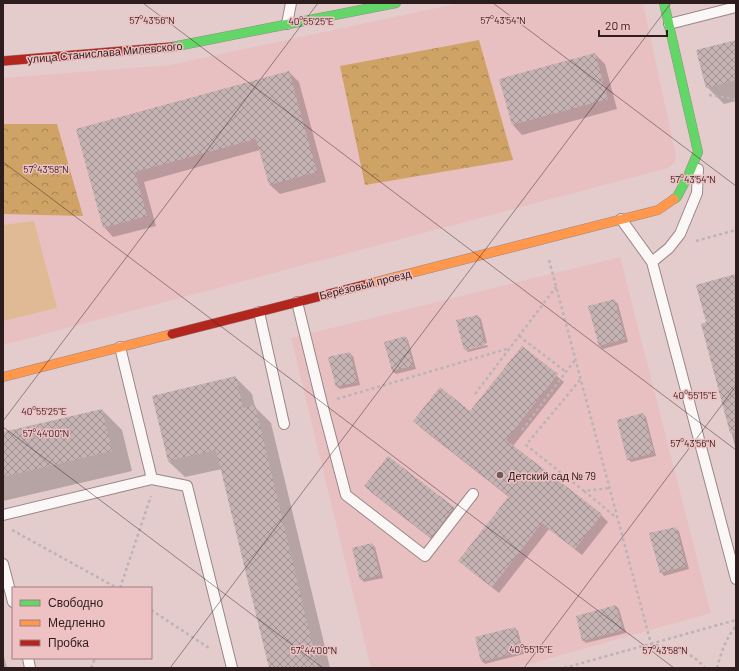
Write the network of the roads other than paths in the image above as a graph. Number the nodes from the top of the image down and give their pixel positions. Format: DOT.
graph roads {
  1 [pos="291,3"];
  2 [pos="396,3"];
  3 [pos="664,3"];
  4 [pos="736,8"];
  5 [pos="287,24"];
  6 [pos="669,24"];
  7 [pos="3,61"];
  8 [pos="698,152"];
  9 [pos="621,219"];
  10 [pos="652,262"];
  11 [pos="297,302"];
  12 [pos="259,312"];
  13 [pos="120,347"];
  14 [pos="3,377"];
  15 [pos="284,424"];
  16 [pos="152,479"];
  17 [pos="473,494"];
  18 [pos="3,515"];
  19 [pos="3,564"];
  20 [pos="736,579"];
  21 [pos="12,598"];
  22 [pos="231,664"];
  1 -- 5 [label="lane"];
  2 -- 5 [label="street, улица Станислава Милевского"];
  3 -- 6 [label="street"];
  4 -- 6 [label="lane"];
  5 -- 7 [label="street, улица Станислава Милевского"];
  6 -- 8 [label="street"];
  8 -- 9 [label="street, Берёзовый проезд"];
  8 -- 10 [label="lane"];
  9 -- 10 [label="lane"];
  9 -- 11 [label="street, Берёзовый проезд"];
  10 -- 20 [label="lane"];
  11 -- 12 [label="street, Берёзовый проезд"];
  11 -- 17 [label="lane"];
  12 -- 13 [label="street, Берёзовый проезд"];
  12 -- 15 [label="lane"];
  13 -- 14 [label="street, Берёзовый проезд"];
  13 -- 16 [label="lane"];
  16 -- 18 [label="lane"];
  16 -- 22 [label="lane"];
  19 -- 21 [label="lane"];
}
